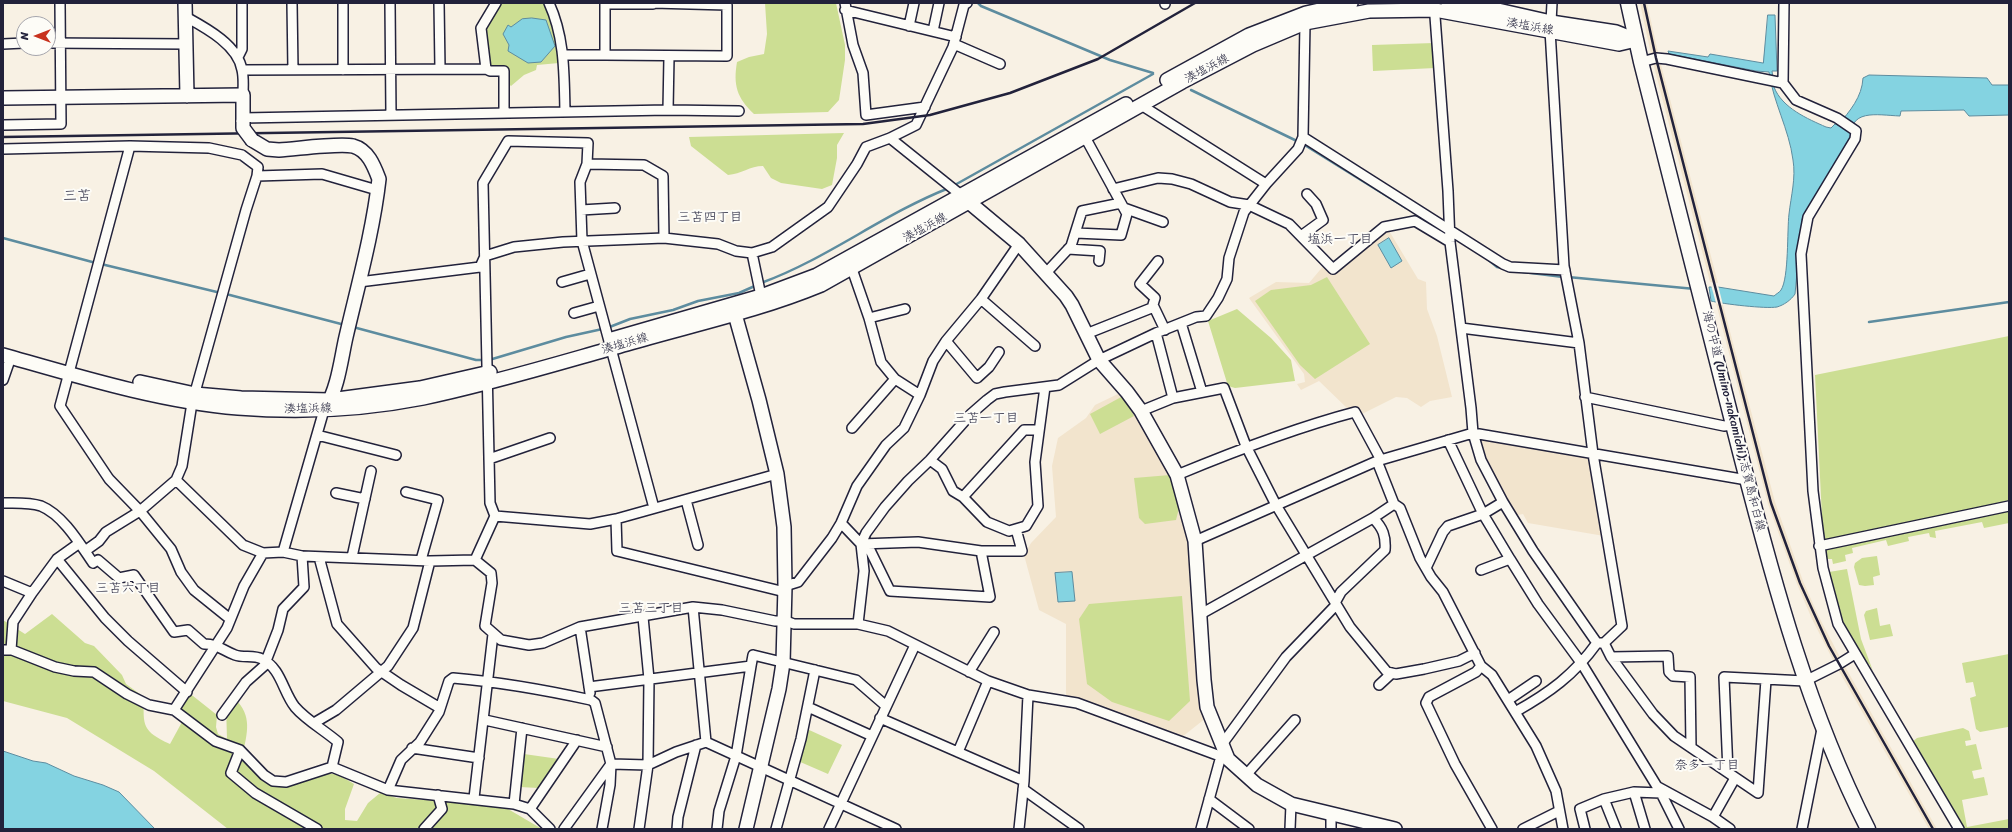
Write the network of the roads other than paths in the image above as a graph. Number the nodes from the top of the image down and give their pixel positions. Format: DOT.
graph roads {
  1 [pos="60,3"];
  2 [pos="185,3"];
  3 [pos="242,3"];
  4 [pos="292,3"];
  5 [pos="343,3"];
  6 [pos="390,3"];
  7 [pos="439,3"];
  8 [pos="496,3"];
  9 [pos="549,3"];
  10 [pos="914,3"];
  11 [pos="939,3"];
  12 [pos="967,3"];
  13 [pos="1351,3"];
  14 [pos="1448,3"];
  15 [pos="1552,3"];
  16 [pos="1628,3"];
  17 [pos="1784,3"];
  18 [pos="605,4"];
  19 [pos="653,4"];
  20 [pos="845,7"];
  21 [pos="1434,7"];
  22 [pos="1306,13"];
  23 [pos="186,17"];
  24 [pos="909,26"];
  25 [pos="1551,26"];
  26 [pos="933,31"];
  27 [pos="1636,40"];
  28 [pos="955,41"];
  29 [pos="16,43"];
  30 [pos="56,43"];
  31 [pos="61,43"];
  32 [pos="3,44"];
  33 [pos="186,44"];
  34 [pos="564,55"];
  35 [pos="605,55"];
  36 [pos="669,57"];
  37 [pos="238,58"];
  38 [pos="1641,62"];
  39 [pos="1000,64"];
  40 [pos="391,69"];
  41 [pos="440,69"];
  42 [pos="486,69"];
  43 [pos="242,70"];
  44 [pos="293,70"];
  45 [pos="343,70"];
  46 [pos="1783,82"];
  47 [pos="243,95"];
  48 [pos="187,96"];
  49 [pos="3,98"];
  50 [pos="62,98"];
  51 [pos="1141,105"];
  52 [pos="925,107"];
  53 [pos="668,110"];
  54 [pos="565,111"];
  55 [pos="739,111"];
  56 [pos="504,112"];
  57 [pos="391,115"];
  58 [pos="243,120"];
  59 [pos="3,125"];
  60 [pos="1085,137"];
  61 [pos="1303,137"];
  62 [pos="890,138"];
  63 [pos="130,146"];
  64 [pos="3,149"];
  65 [pos="587,164"];
  66 [pos="257,176"];
  67 [pos="1266,184"];
  68 [pos="1113,189"];
  69 [pos="377,190"];
  70 [pos="1306,194"];
  71 [pos="966,199"];
  72 [pos="1123,205"];
  73 [pos="1249,205"];
  74 [pos="615,208"];
  75 [pos="581,210"];
  76 [pos="1163,222"];
  77 [pos="1449,229"];
  78 [pos="1076,233"];
  79 [pos="1301,236"];
  80 [pos="664,238"];
  81 [pos="582,242"];
  82 [pos="1450,242"];
  83 [pos="1019,244"];
  84 [pos="1068,249"];
  85 [pos="752,253"];
  86 [pos="485,256"];
  87 [pos="1099,261"];
  88 [pos="1158,261"];
  89 [pos="852,269"];
  90 [pos="1565,270"];
  91 [pos="1046,273"];
  92 [pos="590,274"];
  93 [pos="359,282"];
  94 [pos="562,282"];
  95 [pos="761,296"];
  96 [pos="981,299"];
  97 [pos="599,306"];
  98 [pos="1152,308"];
  99 [pos="905,309"];
  100 [pos="734,310"];
  101 [pos="574,312"];
  102 [pos="869,318"];
  103 [pos="1181,323"];
  104 [pos="1461,328"];
  105 [pos="1165,330"];
  106 [pos="1156,333"];
  107 [pos="1086,334"];
  108 [pos="946,341"];
  109 [pos="1578,343"];
  110 [pos="609,344"];
  111 [pos="3,346"];
  112 [pos="1035,346"];
  113 [pos="999,352"];
  114 [pos="7,356"];
  115 [pos="1098,360"];
  116 [pos="70,369"];
  117 [pos="487,378"];
  118 [pos="895,379"];
  119 [pos="3,380"];
  120 [pos="1045,388"];
  121 [pos="1202,392"];
  122 [pos="920,395"];
  123 [pos="1585,397"];
  124 [pos="194,398"];
  125 [pos="1173,398"];
  126 [pos="327,405"];
  127 [pos="1141,411"];
  128 [pos="1733,425"];
  129 [pos="852,428"];
  130 [pos="1039,430"];
  131 [pos="1473,433"];
  132 [pos="317,436"];
  133 [pos="550,438"];
  134 [pos="1448,440"];
  135 [pos="1246,446"];
  136 [pos="1593,454"];
  137 [pos="396,455"];
  138 [pos="489,459"];
  139 [pos="930,460"];
  140 [pos="1379,461"];
  141 [pos="371,471"];
  142 [pos="777,474"];
  143 [pos="1177,475"];
  144 [pos="176,480"];
  145 [pos="1747,480"];
  146 [pos="406,492"];
  147 [pos="336,493"];
  148 [pos="963,497"];
  149 [pos="365,499"];
  150 [pos="686,500"];
  151 [pos="1503,502"];
  152 [pos="3,503"];
  153 [pos="1394,504"];
  154 [pos="1276,505"];
  155 [pos="2009,506"];
  156 [pos="654,508"];
  157 [pos="140,511"];
  158 [pos="1483,514"];
  159 [pos="495,516"];
  160 [pos="1373,518"];
  161 [pos="616,519"];
  162 [pos="841,523"];
  163 [pos="1016,529"];
  164 [pos="1195,541"];
  165 [pos="78,544"];
  166 [pos="864,544"];
  167 [pos="698,545"];
  168 [pos="1820,546"];
  169 [pos="85,551"];
  170 [pos="981,551"];
  171 [pos="283,552"];
  172 [pos="263,553"];
  173 [pos="302,556"];
  174 [pos="1306,556"];
  175 [pos="320,557"];
  176 [pos="352,558"];
  177 [pos="57,559"];
  178 [pos="1510,559"];
  179 [pos="476,560"];
  180 [pos="426,561"];
  181 [pos="1426,568"];
  182 [pos="1481,570"];
  183 [pos="3,581"];
  184 [pos="785,589"];
  185 [pos="32,592"];
  186 [pos="1336,605"];
  187 [pos="693,607"];
  188 [pos="1199,615"];
  189 [pos="643,617"];
  190 [pos="230,619"];
  191 [pos="786,621"];
  192 [pos="858,624"];
  193 [pos="580,627"];
  194 [pos="994,632"];
  195 [pos="493,634"];
  196 [pos="1601,643"];
  197 [pos="217,645"];
  198 [pos="915,645"];
  199 [pos="7,650"];
  200 [pos="1475,653"];
  201 [pos="1855,654"];
  202 [pos="1611,657"];
  203 [pos="265,661"];
  204 [pos="783,663"];
  205 [pos="1582,664"];
  206 [pos="751,666"];
  207 [pos="1481,666"];
  208 [pos="815,670"];
  209 [pos="382,671"];
  210 [pos="970,672"];
  211 [pos="699,673"];
  212 [pos="1392,673"];
  213 [pos="649,680"];
  214 [pos="1766,680"];
  215 [pos="488,681"];
  216 [pos="988,681"];
  217 [pos="1536,681"];
  218 [pos="1805,681"];
  219 [pos="1379,685"];
  220 [pos="589,687"];
  221 [pos="187,692"];
  222 [pos="1028,696"];
  223 [pos="591,700"];
  224 [pos="1508,700"];
  225 [pos="886,706"];
  226 [pos="808,707"];
  227 [pos="440,708"];
  228 [pos="174,710"];
  229 [pos="1515,712"];
  230 [pos="222,715"];
  231 [pos="880,718"];
  232 [pos="484,720"];
  233 [pos="1295,720"];
  234 [pos="314,723"];
  235 [pos="522,728"];
  236 [pos="1823,728"];
  237 [pos="872,736"];
  238 [pos="577,740"];
  239 [pos="706,742"];
  240 [pos="1223,743"];
  241 [pos="696,745"];
  242 [pos="607,747"];
  243 [pos="1690,747"];
  244 [pos="412,748"];
  245 [pos="240,750"];
  246 [pos="958,752"];
  247 [pos="736,756"];
  248 [pos="479,758"];
  249 [pos="1225,758"];
  250 [pos="611,764"];
  251 [pos="648,764"];
  252 [pos="332,767"];
  253 [pos="761,769"];
  254 [pos="1246,775"];
  255 [pos="1731,775"];
  256 [pos="788,780"];
  257 [pos="1024,785"];
  258 [pos="1659,789"];
  259 [pos="388,790"];
  260 [pos="1634,792"];
  261 [pos="438,795"];
  262 [pos="474,798"];
  263 [pos="1604,798"];
  264 [pos="1209,799"];
  265 [pos="840,803"];
  266 [pos="514,804"];
  267 [pos="1291,804"];
  268 [pos="530,809"];
  269 [pos="1559,811"];
  270 [pos="1331,815"];
  271 [pos="1713,817"];
  272 [pos="317,829"];
  273 [pos="424,829"];
  274 [pos="550,829"];
  275 [pos="564,829"];
  276 [pos="602,829"];
  277 [pos="639,829"];
  278 [pos="677,829"];
  279 [pos="717,829"];
  280 [pos="746,829"];
  281 [pos="776,829"];
  282 [pos="829,829"];
  283 [pos="896,829"];
  284 [pos="1019,829"];
  285 [pos="1079,829"];
  286 [pos="1201,829"];
  287 [pos="1249,829"];
  288 [pos="1290,829"];
  289 [pos="1331,829"];
  290 [pos="1395,829"];
  291 [pos="1492,829"];
  292 [pos="1523,829"];
  293 [pos="1563,829"];
  294 [pos="1584,829"];
  295 [pos="1616,829"];
  296 [pos="1645,829"];
  297 [pos="1679,829"];
  298 [pos="1730,829"];
  299 [pos="1802,829"];
  300 [pos="1868,829"];
  301 [pos="1958,829"];
  1 -- 31 [label="street"];
  2 -- 23 [label="main road"];
  3 -- 37 [label="street"];
  4 -- 44 [label="street"];
  5 -- 45 [label="street"];
  6 -- 40 [label="street"];
  7 -- 41 [label="street"];
  8 -- 42 [label="street"];
  9 -- 34 [label="street"];
  10 -- 24 [label="street"];
  11 -- 26 [label="street"];
  12 -- 28 [label="street"];
  13 -- 22 [label="main road, 湊塩浜線"];
  14 -- 25 [label="main road, 湊塩浜線"];
  15 -- 25 [label="street"];
  16 -- 27 [label="main road, 海の中道 (Umino-nakamichi);志賀島和白線"];
  17 -- 46 [label="street"];
  18 -- 19 [label="street"];
  18 -- 35 [label="street"];
  19 -- 36 [label="street"];
  20 -- 24 [label="street"];
  20 -- 52 [label="street"];
  21 -- 22 [label="main road, 湊塩浜線"];
  21 -- 25 [label="main road, 湊塩浜線"];
  21 -- 77 [label="street"];
  22 -- 51 [label="main road, 湊塩浜線"];
  22 -- 61 [label="street"];
  22 -- 71 [label="main road, 湊塩浜線"];
  23 -- 33 [label="main road"];
  23 -- 37 [label="street"];
  24 -- 26 [label="street"];
  25 -- 27 [label="main road, 湊塩浜線"];
  25 -- 90 [label="street"];
  26 -- 28 [label="street"];
  27 -- 38 [label="main road, 海の中道 (Umino-nakamichi);志賀島和白線"];
  28 -- 39 [label="street"];
  28 -- 52 [label="street"];
  29 -- 32 [label="street"];
  30 -- 31 [label="street"];
  31 -- 33 [label="street"];
  31 -- 50 [label="street"];
  33 -- 48 [label="main road"];
  34 -- 35 [label="street"];
  34 -- 54 [label="street"];
  35 -- 36 [label="street"];
  36 -- 53 [label="street"];
  37 -- 43 [label="street"];
  38 -- 46 [label="street"];
  38 -- 128 [label="main road, 海の中道 (Umino-nakamichi);志賀島和白線"];
  40 -- 41 [label="street"];
  40 -- 45 [label="street"];
  40 -- 57 [label="street"];
  41 -- 42 [label="street"];
  42 -- 56 [label="street"];
  43 -- 44 [label="street"];
  43 -- 47 [label="street"];
  44 -- 45 [label="street"];
  46 -- 168 [label="street"];
  47 -- 48 [label="main road"];
  47 -- 58 [label="main road"];
  48 -- 50 [label="main road"];
  49 -- 50 [label="main road"];
  50 -- 59 [label="street"];
  51 -- 60 [label="main road, 湊塩浜線"];
  51 -- 67 [label="street"];
  52 -- 62 [label="street"];
  53 -- 54 [label="street"];
  53 -- 55 [label="street"];
  54 -- 56 [label="street"];
  56 -- 57 [label="street"];
  57 -- 58 [label="street"];
  58 -- 69 [label="main road, bridge"];
  60 -- 68 [label="street"];
  60 -- 71 [label="main road, 湊塩浜線"];
  61 -- 67 [label="street"];
  61 -- 77 [label="street"];
  62 -- 71 [label="street"];
  62 -- 85 [label="street"];
  63 -- 64 [label="street"];
  63 -- 66 [label="street"];
  63 -- 116 [label="street"];
  65 -- 75 [label="street"];
  65 -- 80 [label="street"];
  65 -- 86 [label="street"];
  66 -- 69 [label="street"];
  66 -- 124 [label="street"];
  67 -- 73 [label="street"];
  68 -- 72 [label="street"];
  68 -- 73 [label="street"];
  69 -- 93 [label="main road"];
  70 -- 79 [label="street"];
  71 -- 83 [label="main road"];
  71 -- 89 [label="main road, 湊塩浜線"];
  71 -- 95 [label="main road, 湊塩浜線"];
  72 -- 76 [label="street"];
  72 -- 78 [label="street"];
  72 -- 78 [label="street"];
  73 -- 79 [label="street"];
  73 -- 103 [label="street"];
  74 -- 75 [label="street"];
  75 -- 81 [label="street"];
  77 -- 82 [label="street"];
  77 -- 90 [label="street"];
  78 -- 84 [label="street"];
  79 -- 82 [label="street"];
  80 -- 81 [label="street"];
  80 -- 85 [label="street"];
  81 -- 86 [label="street"];
  81 -- 92 [label="street"];
  82 -- 104 [label="street"];
  83 -- 91 [label="main road"];
  83 -- 96 [label="street"];
  84 -- 87 [label="street"];
  84 -- 91 [label="street"];
  85 -- 95 [label="street"];
  86 -- 93 [label="street"];
  86 -- 117 [label="street"];
  88 -- 98 [label="street"];
  89 -- 100 [label="main road, 湊塩浜線"];
  89 -- 102 [label="street"];
  90 -- 109 [label="street"];
  91 -- 107 [label="main road"];
  92 -- 94 [label="street"];
  92 -- 97 [label="street"];
  93 -- 126 [label="main road"];
  95 -- 100 [label="main road, 湊塩浜線"];
  96 -- 108 [label="street"];
  96 -- 112 [label="street"];
  97 -- 101 [label="street"];
  97 -- 110 [label="street"];
  98 -- 105 [label="street"];
  98 -- 107 [label="street"];
  99 -- 102 [label="street"];
  100 -- 110 [label="main road, 湊塩浜線"];
  100 -- 142 [label="main road"];
  102 -- 118 [label="street"];
  103 -- 105 [label="street"];
  103 -- 121 [label="street"];
  104 -- 109 [label="street"];
  104 -- 131 [label="street"];
  105 -- 106 [label="street"];
  106 -- 115 [label="street"];
  106 -- 125 [label="street"];
  107 -- 115 [label="main road"];
  108 -- 113 [label="street"];
  108 -- 122 [label="street"];
  109 -- 123 [label="street"];
  110 -- 117 [label="main road, 湊塩浜線"];
  110 -- 156 [label="street"];
  111 -- 116 [label="main road, 湊塩浜線"];
  114 -- 116 [label="main road, 湊塩浜線"];
  114 -- 119 [label="street"];
  115 -- 120 [label="street"];
  115 -- 127 [label="main road"];
  116 -- 124 [label="main road, 湊塩浜線"];
  116 -- 157 [label="street"];
  117 -- 126 [label="main road, 湊塩浜線"];
  117 -- 138 [label="street"];
  118 -- 122 [label="street"];
  118 -- 129 [label="street"];
  120 -- 130 [label="street"];
  120 -- 139 [label="street"];
  121 -- 125 [label="street"];
  121 -- 135 [label="street"];
  122 -- 162 [label="street"];
  123 -- 128 [label="street"];
  123 -- 136 [label="street"];
  124 -- 126 [label="main road, 湊塩浜線"];
  124 -- 144 [label="street"];
  125 -- 127 [label="street"];
  126 -- 132 [label="street"];
  127 -- 143 [label="main road"];
  128 -- 145 [label="main road, 海の中道 (Umino-nakamichi);志賀島和白線"];
  130 -- 148 [label="street"];
  130 -- 163 [label="street"];
  131 -- 134 [label="street"];
  131 -- 136 [label="street"];
  131 -- 151 [label="street"];
  132 -- 137 [label="street"];
  132 -- 171 [label="street"];
  133 -- 138 [label="street"];
  134 -- 140 [label="street"];
  134 -- 158 [label="street"];
  135 -- 140 [label="street"];
  135 -- 143 [label="street"];
  135 -- 154 [label="street"];
  136 -- 145 [label="street"];
  136 -- 196 [label="street"];
  138 -- 159 [label="street"];
  139 -- 148 [label="street"];
  139 -- 166 [label="street"];
  140 -- 153 [label="street"];
  140 -- 154 [label="street"];
  141 -- 149 [label="street"];
  142 -- 150 [label="street"];
  142 -- 184 [label="main road"];
  143 -- 164 [label="main road"];
  144 -- 157 [label="street"];
  144 -- 172 [label="street"];
  145 -- 218 [label="main road, 海の中道 (Umino-nakamichi);志賀島和白線"];
  146 -- 180 [label="street"];
  147 -- 149 [label="street"];
  148 -- 163 [label="street"];
  149 -- 176 [label="street"];
  150 -- 156 [label="street"];
  150 -- 167 [label="street"];
  151 -- 158 [label="street"];
  151 -- 196 [label="street"];
  152 -- 165 [label="street"];
  153 -- 160 [label="street"];
  153 -- 181 [label="street"];
  154 -- 164 [label="street"];
  154 -- 174 [label="street"];
  155 -- 168 [label="street"];
  156 -- 161 [label="street"];
  157 -- 169 [label="street"];
  157 -- 190 [label="street"];
  158 -- 178 [label="street"];
  158 -- 181 [label="street"];
  159 -- 161 [label="street"];
  159 -- 179 [label="street"];
  160 -- 174 [label="street"];
  160 -- 186 [label="street"];
  161 -- 184 [label="street"];
  162 -- 166 [label="street"];
  162 -- 184 [label="street"];
  163 -- 170 [label="street"];
  164 -- 188 [label="main road"];
  165 -- 169 [label="street"];
  165 -- 177 [label="street"];
  166 -- 170 [label="street"];
  166 -- 170 [label="street"];
  166 -- 192 [label="street"];
  168 -- 201 [label="street"];
  169 -- 197 [label="street"];
  171 -- 172 [label="street"];
  171 -- 173 [label="street"];
  172 -- 190 [label="street"];
  173 -- 175 [label="street"];
  173 -- 203 [label="street"];
  174 -- 186 [label="street"];
  174 -- 188 [label="street"];
  175 -- 176 [label="street"];
  175 -- 209 [label="street"];
  176 -- 180 [label="street"];
  177 -- 185 [label="street"];
  177 -- 221 [label="street"];
  178 -- 182 [label="street"];
  178 -- 205 [label="street"];
  179 -- 180 [label="street"];
  179 -- 195 [label="street"];
  180 -- 209 [label="street"];
  181 -- 200 [label="street"];
  183 -- 185 [label="street"];
  184 -- 191 [label="main road"];
  185 -- 199 [label="street"];
  186 -- 212 [label="street"];
  186 -- 240 [label="street"];
  187 -- 189 [label="street"];
  187 -- 191 [label="street"];
  187 -- 211 [label="street"];
  188 -- 240 [label="main road"];
  189 -- 193 [label="street"];
  189 -- 213 [label="street"];
  190 -- 197 [label="street"];
  191 -- 192 [label="street"];
  191 -- 204 [label="main road"];
  192 -- 198 [label="street"];
  193 -- 195 [label="street"];
  193 -- 220 [label="street"];
  194 -- 210 [label="street"];
  195 -- 215 [label="street"];
  196 -- 202 [label="street"];
  196 -- 205 [label="street"];
  197 -- 203 [label="street"];
  197 -- 221 [label="street"];
  198 -- 210 [label="street"];
  198 -- 225 [label="street"];
  199 -- 228 [label="street"];
  200 -- 207 [label="street"];
  200 -- 212 [label="street"];
  201 -- 218 [label="street"];
  201 -- 301 [label="street"];
  202 -- 243 [label="street"];
  202 -- 243 [label="street"];
  203 -- 230 [label="street"];
  203 -- 234 [label="street"];
  204 -- 206 [label="street"];
  204 -- 208 [label="street"];
  204 -- 253 [label="main road"];
  205 -- 229 [label="street"];
  205 -- 258 [label="street"];
  206 -- 211 [label="street"];
  206 -- 247 [label="street"];
  207 -- 224 [label="street"];
  207 -- 291 [label="street"];
  208 -- 225 [label="street"];
  208 -- 226 [label="street"];
  209 -- 227 [label="street"];
  209 -- 234 [label="street"];
  210 -- 216 [label="street"];
  211 -- 213 [label="street"];
  211 -- 239 [label="street"];
  212 -- 219 [label="street"];
  213 -- 220 [label="street"];
  213 -- 251 [label="street"];
  214 -- 218 [label="street"];
  214 -- 255 [label="street"];
  214 -- 255 [label="street"];
  215 -- 223 [label="street"];
  215 -- 227 [label="street"];
  215 -- 232 [label="street"];
  216 -- 222 [label="street"];
  216 -- 246 [label="street"];
  217 -- 224 [label="street"];
  218 -- 236 [label="main road, 海の中道 (Umino-nakamichi);志賀島和白線"];
  220 -- 223 [label="street"];
  221 -- 228 [label="street"];
  222 -- 249 [label="street"];
  222 -- 257 [label="street"];
  223 -- 242 [label="street"];
  224 -- 229 [label="street"];
  225 -- 231 [label="street"];
  226 -- 237 [label="street"];
  226 -- 256 [label="street"];
  227 -- 244 [label="street"];
  228 -- 245 [label="street"];
  229 -- 269 [label="street"];
  231 -- 237 [label="street"];
  231 -- 246 [label="street"];
  232 -- 235 [label="street"];
  232 -- 248 [label="street"];
  233 -- 254 [label="street"];
  234 -- 252 [label="street"];
  235 -- 238 [label="street"];
  235 -- 266 [label="street"];
  236 -- 299 [label="street"];
  236 -- 300 [label="main road, 海の中道 (Umino-nakamichi);志賀島和白線"];
  237 -- 265 [label="street"];
  238 -- 242 [label="street"];
  238 -- 268 [label="street"];
  239 -- 241 [label="street"];
  239 -- 247 [label="street"];
  240 -- 249 [label="main road"];
  241 -- 251 [label="street"];
  241 -- 278 [label="street"];
  242 -- 250 [label="street"];
  243 -- 255 [label="street"];
  244 -- 248 [label="street"];
  244 -- 259 [label="street"];
  245 -- 252 [label="street"];
  245 -- 272 [label="street"];
  246 -- 257 [label="street"];
  247 -- 253 [label="street"];
  247 -- 279 [label="street"];
  248 -- 262 [label="street"];
  249 -- 254 [label="main road"];
  249 -- 264 [label="street"];
  250 -- 251 [label="street"];
  250 -- 275 [label="street"];
  250 -- 276 [label="street"];
  251 -- 277 [label="street"];
  252 -- 259 [label="street"];
  253 -- 256 [label="street"];
  253 -- 280 [label="main road"];
  254 -- 267 [label="main road"];
  255 -- 271 [label="street"];
  256 -- 265 [label="street"];
  256 -- 281 [label="street"];
  257 -- 284 [label="street"];
  257 -- 285 [label="street"];
  258 -- 260 [label="street"];
  258 -- 271 [label="street"];
  258 -- 297 [label="street"];
  259 -- 261 [label="street"];
  260 -- 263 [label="street"];
  260 -- 296 [label="street"];
  261 -- 262 [label="street"];
  261 -- 273 [label="street"];
  262 -- 266 [label="street"];
  263 -- 294 [label="street"];
  263 -- 295 [label="street"];
  264 -- 286 [label="street"];
  264 -- 287 [label="street"];
  265 -- 282 [label="street"];
  265 -- 283 [label="street"];
  266 -- 268 [label="street"];
  267 -- 270 [label="main road"];
  267 -- 288 [label="street"];
  268 -- 274 [label="street"];
  269 -- 292 [label="street"];
  269 -- 293 [label="street"];
  270 -- 289 [label="street"];
  270 -- 290 [label="main road"];
  271 -- 298 [label="street"];
}
